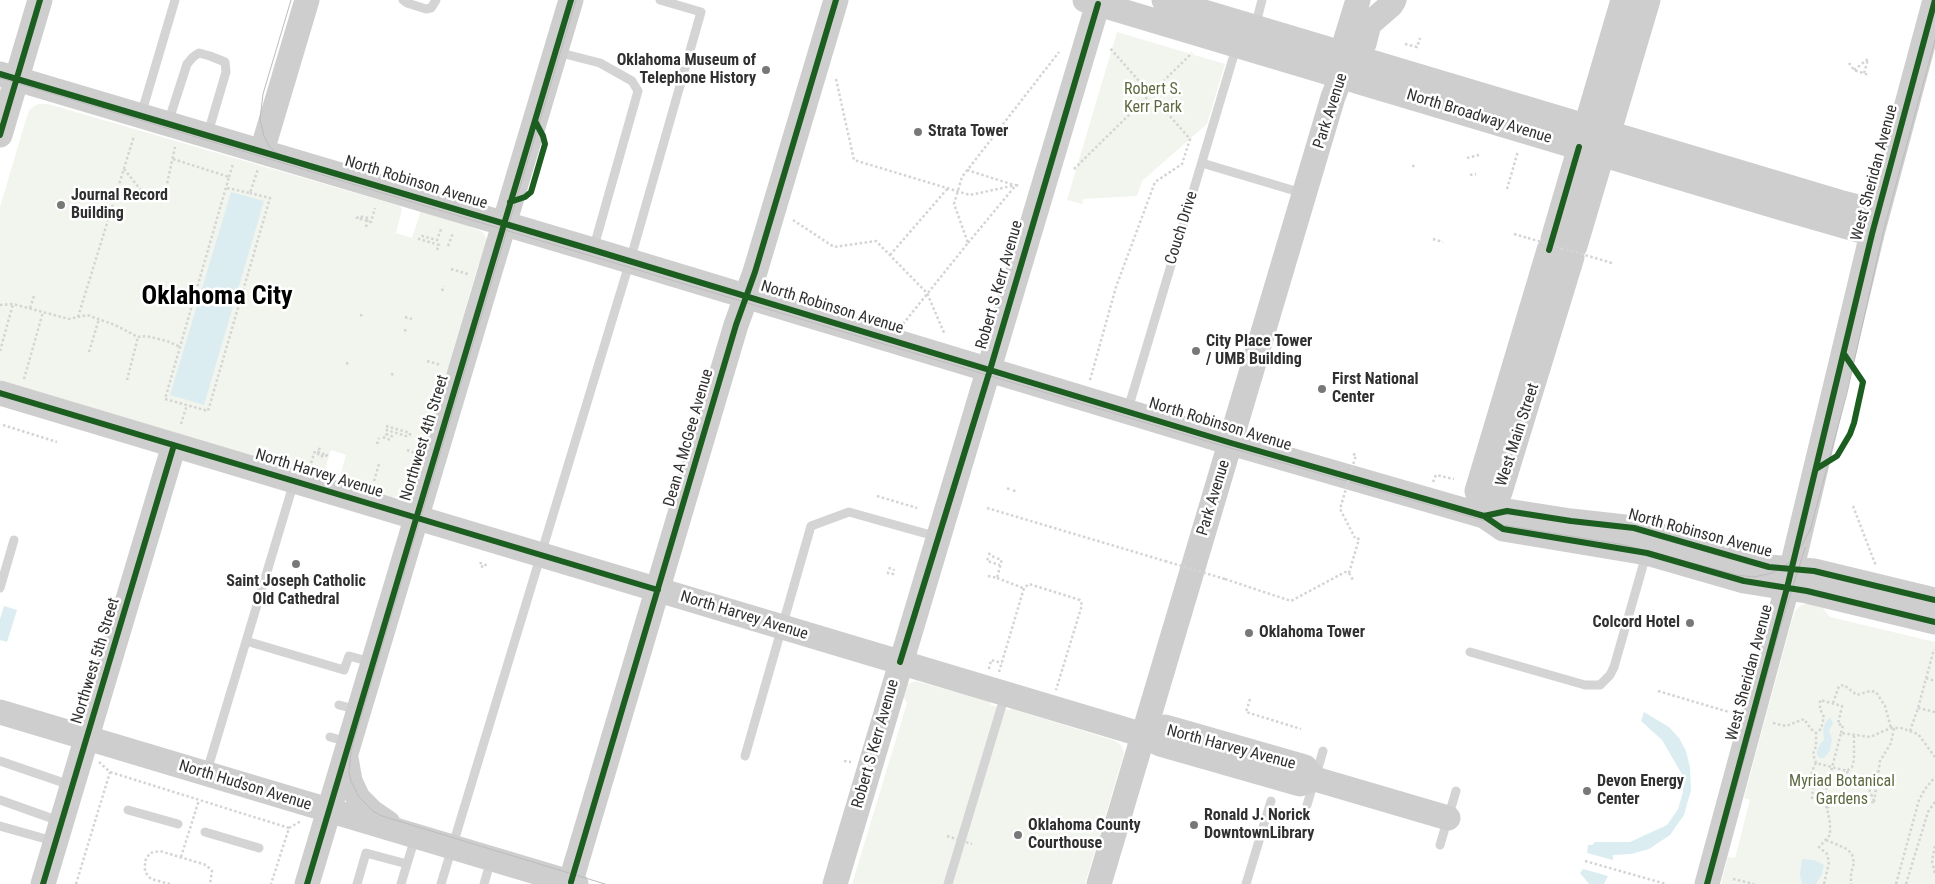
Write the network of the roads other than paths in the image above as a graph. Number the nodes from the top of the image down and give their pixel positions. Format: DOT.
graph roads {
  1 [pos="40,0"];
  2 [pos="176,0"];
  3 [pos="307,0"];
  4 [pos="403,0"];
  5 [pos="436,0"];
  6 [pos="571,0"];
  7 [pos="660,0"];
  8 [pos="836,0"];
  9 [pos="1164,0"];
  10 [pos="1262,0"];
  11 [pos="1358,0"];
  12 [pos="1394,0"];
  13 [pos="1623,0"];
  14 [pos="1648,0"];
  15 [pos="1935,0"];
  16 [pos="1094,1"];
  17 [pos="1255,27"];
  18 [pos="1236,45"];
  19 [pos="556,52"];
  20 [pos="1345,66"];
  21 [pos="8,77"];
  22 [pos="168,123"];
  23 [pos="137,125"];
  24 [pos="0,134"];
  25 [pos="207,135"];
  26 [pos="1594,140"];
  27 [pos="262,151"];
  28 [pos="1202,163"];
  29 [pos="1305,194"];
  30 [pos="504,223"];
  31 [pos="1875,223"];
  32 [pos="593,250"];
  33 [pos="630,261"];
  34 [pos="746,296"];
  35 [pos="1530,356"];
  36 [pos="990,370"];
  37 [pos="0,393"];
  38 [pos="1127,412"];
  39 [pos="177,435"];
  40 [pos="1231,443"];
  41 [pos="295,481"];
  42 [pos="1500,492"];
  43 [pos="1484,516"];
  44 [pos="416,518"];
  45 [pos="938,537"];
  46 [pos="1645,538"];
  47 [pos="14,540"];
  48 [pos="540,555"];
  49 [pos="1789,578"];
  50 [pos="0,588"];
  51 [pos="658,590"];
  52 [pos="1935,600"];
  53 [pos="1935,622"];
  54 [pos="781,627"];
  55 [pos="246,641"];
  56 [pos="1470,652"];
  57 [pos="900,662"];
  58 [pos="372,663"];
  59 [pos="1002,684"];
  60 [pos="0,712"];
  61 [pos="1143,735"];
  62 [pos="87,738"];
  63 [pos="341,744"];
  64 [pos="1323,751"];
  65 [pos="745,756"];
  66 [pos="0,761"];
  67 [pos="206,774"];
  68 [pos="1315,779"];
  69 [pos="73,786"];
  70 [pos="1456,791"];
  71 [pos="0,800"];
  72 [pos="1271,801"];
  73 [pos="1307,805"];
  74 [pos="128,810"];
  75 [pos="329,811"];
  76 [pos="1448,818"];
  77 [pos="178,824"];
  78 [pos="0,826"];
  79 [pos="59,832"];
  80 [pos="205,832"];
  81 [pos="409,835"];
  82 [pos="1440,845"];
  83 [pos="452,847"];
  84 [pos="259,848"];
  85 [pos="491,859"];
  86 [pos="407,864"];
  87 [pos="43,884"];
  88 [pos="307,884"];
  89 [pos="357,884"];
  90 [pos="401,884"];
  91 [pos="441,884"];
  92 [pos="484,884"];
  93 [pos="572,884"];
  94 [pos="835,884"];
  95 [pos="948,884"];
  96 [pos="1099,884"];
  97 [pos="1246,884"];
  98 [pos="1707,884"];
  1 -- 21 [label="street"];
  2 -- 23 [label="lane"];
  3 -- 27 [label="street"];
  4 -- 5 [label="lane"];
  6 -- 19 [label="street, Northwest 4th Street"];
  7 -- 33 [label="lane"];
  8 -- 34 [label="street, Dean A McGee Avenue"];
  9 -- 17 [label="street, North Broadway Avenue"];
  10 -- 17 [label="lane"];
  11 -- 20 [label="street, Park Avenue"];
  12 -- 20 [label="street, Park Avenue"];
  13 -- 26 [label="street, West Main Street"];
  14 -- 26 [label="street, West Main Street"];
  15 -- 31 [label="street, West Sheridan Avenue"];
  16 -- 18 [label="street, North Broadway Avenue"];
  16 -- 36 [label="street, Robert S Kerr Avenue"];
  17 -- 20 [label="street, North Broadway Avenue"];
  18 -- 20 [label="street, North Broadway Avenue"];
  18 -- 28 [label="lane, Couch Drive"];
  19 -- 30 [label="street, Northwest 4th Street"];
  19 -- 32 [label="lane"];
  20 -- 26 [label="street, North Broadway Avenue"];
  20 -- 29 [label="street, Park Avenue"];
  21 -- 23 [label="street, North Robinson Avenue"];
  21 -- 24 [label="street"];
  22 -- 23 [label="street, North Robinson Avenue"];
  22 -- 25 [label="street, North Robinson Avenue"];
  22 -- 25 [label="lane"];
  25 -- 27 [label="street, North Robinson Avenue"];
  26 -- 31 [label="street, North Broadway Avenue"];
  26 -- 35 [label="street, West Main Street"];
  27 -- 30 [label="street, North Robinson Avenue"];
  28 -- 29 [label="lane"];
  28 -- 38 [label="lane, Couch Drive"];
  29 -- 40 [label="street, Park Avenue"];
  30 -- 32 [label="street, North Robinson Avenue"];
  30 -- 44 [label="street, Northwest 4th Street"];
  31 -- 49 [label="street, West Sheridan Avenue"];
  32 -- 33 [label="street, North Robinson Avenue"];
  33 -- 34 [label="street, North Robinson Avenue"];
  33 -- 48 [label="lane"];
  34 -- 36 [label="street, North Robinson Avenue"];
  34 -- 51 [label="street, Dean A McGee Avenue"];
  35 -- 42 [label="street, West Main Street"];
  35 -- 43 [label="street, West Main Street"];
  36 -- 38 [label="street, North Robinson Avenue"];
  36 -- 45 [label="street, Robert S Kerr Avenue"];
  37 -- 39 [label="street, North Harvey Avenue"];
  38 -- 40 [label="street, North Robinson Avenue"];
  39 -- 41 [label="street, North Harvey Avenue"];
  39 -- 62 [label="street, Northwest 5th Street"];
  40 -- 43 [label="street, North Robinson Avenue"];
  40 -- 61 [label="street, Park Avenue"];
  41 -- 44 [label="street, North Harvey Avenue"];
  41 -- 55 [label="lane"];
  42 -- 43 [label="street, West Main Street"];
  42 -- 46 [label="street"];
  43 -- 46 [label="street, North Robinson Avenue"];
  44 -- 48 [label="street, North Harvey Avenue"];
  44 -- 58 [label="street, Northwest 4th Street"];
  45 -- 54 [label="lane"];
  45 -- 57 [label="street, Robert S Kerr Avenue"];
  46 -- 49 [label="street, North Robinson Avenue"];
  46 -- 56 [label="lane"];
  47 -- 50 [label="lane"];
  48 -- 51 [label="street, North Harvey Avenue"];
  48 -- 83 [label="lane"];
  49 -- 52 [label="street"];
  49 -- 53 [label="street"];
  49 -- 98 [label="street, West Sheridan Avenue"];
  51 -- 54 [label="street, North Harvey Avenue"];
  51 -- 93 [label="street, Dean A McGee Avenue"];
  54 -- 57 [label="street, North Harvey Avenue"];
  54 -- 65 [label="lane"];
  55 -- 58 [label="lane"];
  55 -- 67 [label="lane"];
  57 -- 59 [label="street, North Harvey Avenue"];
  57 -- 94 [label="street, Robert S Kerr Avenue"];
  58 -- 63 [label="street, Northwest 4th Street"];
  59 -- 61 [label="street, North Harvey Avenue"];
  59 -- 95 [label="lane"];
  60 -- 62 [label="street, North Hudson Avenue"];
  61 -- 68 [label="street, North Harvey Avenue"];
  61 -- 96 [label="street, Park Avenue"];
  62 -- 67 [label="street, North Hudson Avenue"];
  62 -- 69 [label="street, Northwest 5th Street"];
  63 -- 75 [label="street, Northwest 4th Street"];
  63 -- 81 [label="street"];
  64 -- 68 [label="lane"];
  66 -- 69 [label="lane"];
  67 -- 75 [label="street, North Hudson Avenue"];
  68 -- 73 [label="lane"];
  68 -- 76 [label="street, North Harvey Avenue"];
  69 -- 79 [label="street, Northwest 5th Street"];
  70 -- 76 [label="lane"];
  71 -- 79 [label="lane"];
  72 -- 97 [label="lane"];
  74 -- 77 [label="lane"];
  75 -- 81 [label="street, North Hudson Avenue"];
  75 -- 88 [label="street, Northwest 4th Street"];
  76 -- 82 [label="lane"];
  78 -- 79 [label="lane"];
  79 -- 87 [label="street, Northwest 5th Street"];
  80 -- 84 [label="lane"];
  81 -- 83 [label="street, North Hudson Avenue"];
  81 -- 86 [label="lane"];
  83 -- 85 [label="street, North Hudson Avenue"];
  83 -- 91 [label="lane"];
  85 -- 92 [label="lane"];
  85 -- 93 [label="street, North Hudson Avenue"];
  86 -- 89 [label="lane"];
  86 -- 90 [label="lane"];
}
